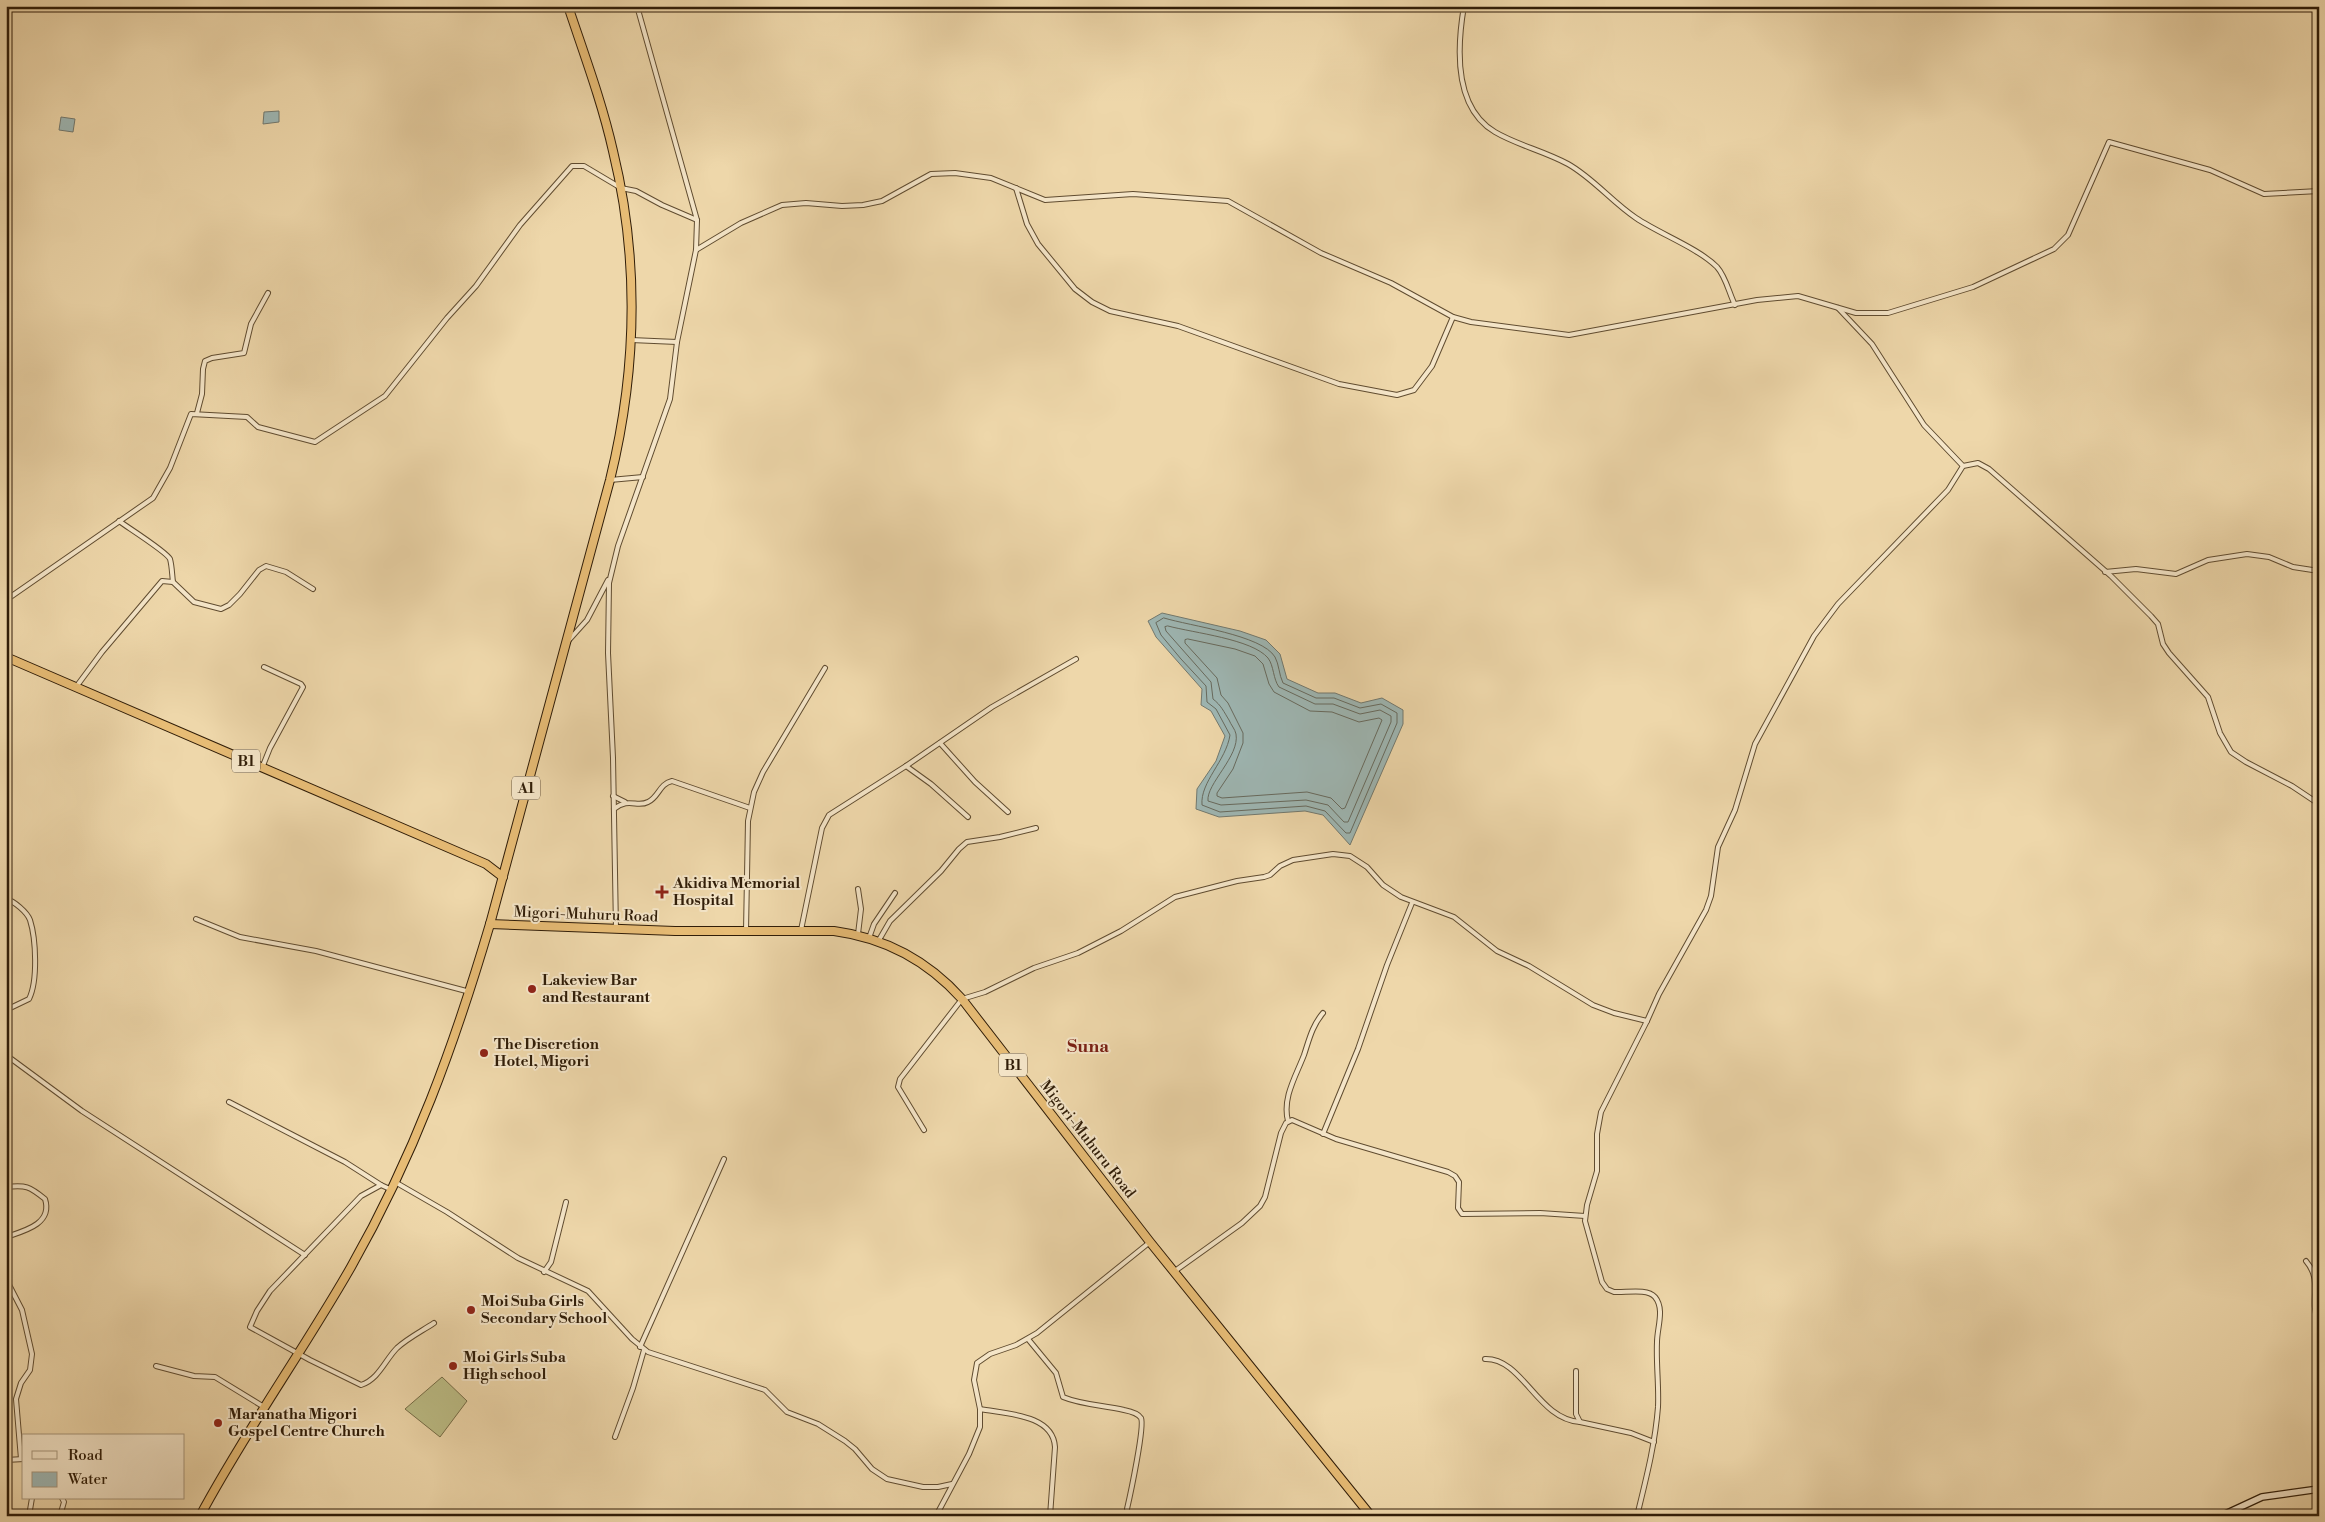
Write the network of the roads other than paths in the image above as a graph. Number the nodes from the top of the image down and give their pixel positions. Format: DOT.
graph roads {
  1 [pos="568,6"];
  2 [pos="637,6"];
  3 [pos="1464,6"];
  4 [pos="621,188"];
  5 [pos="1016,188"];
  6 [pos="2319,191"];
  7 [pos="697,220"];
  8 [pos="696,250"];
  9 [pos="268,293"];
  10 [pos="1735,305"];
  11 [pos="1836,307"];
  12 [pos="1453,317"];
  13 [pos="632,340"];
  14 [pos="677,342"];
  15 [pos="197,413"];
  16 [pos="1963,466"];
  17 [pos="643,477"];
  18 [pos="610,480"];
  19 [pos="119,522"];
  20 [pos="170,570"];
  21 [pos="2319,571"];
  22 [pos="2105,572"];
  23 [pos="610,576"];
  24 [pos="162,581"];
  25 [pos="173,582"];
  26 [pos="313,589"];
  27 [pos="6,600"];
  28 [pos="567,642"];
  29 [pos="6,657"];
  30 [pos="1076,659"];
  31 [pos="264,667"];
  32 [pos="825,668"];
  33 [pos="76,687"];
  34 [pos="940,743"];
  35 [pos="906,766"];
  36 [pos="262,768"];
  37 [pos="613,796"];
  38 [pos="625,802"];
  39 [pos="2319,804"];
  40 [pos="614,808"];
  41 [pos="750,808"];
  42 [pos="1008,812"];
  43 [pos="968,817"];
  44 [pos="1036,828"];
  45 [pos="486,864"];
  46 [pos="506,866"];
  47 [pos="503,877"];
  48 [pos="858,889"];
  49 [pos="895,893"];
  50 [pos="6,899"];
  51 [pos="1412,903"];
  52 [pos="196,919"];
  53 [pos="490,924"];
  54 [pos="616,929"];
  55 [pos="801,930"];
  56 [pos="746,931"];
  57 [pos="858,934"];
  58 [pos="869,938"];
  59 [pos="879,940"];
  60 [pos="470,992"];
  61 [pos="962,999"];
  62 [pos="6,1010"];
  63 [pos="1323,1013"];
  64 [pos="1647,1020"];
  65 [pos="6,1056"];
  66 [pos="229,1102"];
  67 [pos="1288,1121"];
  68 [pos="924,1130"];
  69 [pos="1323,1134"];
  70 [pos="724,1159"];
  71 [pos="381,1185"];
  72 [pos="394,1186"];
  73 [pos="6,1187"];
  74 [pos="566,1202"];
  75 [pos="1585,1216"];
  76 [pos="6,1237"];
  77 [pos="1150,1242"];
  78 [pos="305,1255"];
  79 [pos="2306,1262"];
  80 [pos="1175,1271"];
  81 [pos="544,1272"];
  82 [pos="6,1279"];
  83 [pos="2319,1322"];
  84 [pos="434,1323"];
  85 [pos="1028,1339"];
  86 [pos="642,1348"];
  87 [pos="298,1354"];
  88 [pos="1485,1359"];
  89 [pos="156,1366"];
  90 [pos="1576,1370"];
  91 [pos="266,1408"];
  92 [pos="980,1410"];
  93 [pos="1580,1422"];
  94 [pos="615,1437"];
  95 [pos="1654,1442"];
  96 [pos="22,1459"];
  97 [pos="6,1460"];
  98 [pos="952,1484"];
  99 [pos="2319,1489"];
  100 [pos="32,1500"];
  101 [pos="63,1500"];
  102 [pos="1127,1509"];
  103 [pos="28,1516"];
  104 [pos="60,1516"];
  105 [pos="200,1516"];
  106 [pos="936,1516"];
  107 [pos="1050,1516"];
  108 [pos="1371,1516"];
  109 [pos="1636,1516"];
  110 [pos="2221,1516"];
  1 -- 4 [label="highway, A1"];
  2 -- 7 [label="street"];
  3 -- 10 [label="street"];
  4 -- 7 [label="street"];
  4 -- 13 [label="highway, A1"];
  4 -- 15 [label="street"];
  5 -- 8 [label="street"];
  5 -- 12 [label="street"];
  5 -- 12 [label="street"];
  6 -- 11 [label="street"];
  7 -- 8 [label="street"];
  8 -- 14 [label="street"];
  9 -- 15 [label="street"];
  10 -- 11 [label="street"];
  10 -- 12 [label="street"];
  11 -- 16 [label="street"];
  13 -- 14 [label="street"];
  13 -- 18 [label="highway, A1"];
  14 -- 17 [label="street"];
  15 -- 19 [label="street"];
  16 -- 22 [label="street"];
  16 -- 64 [label="street"];
  17 -- 18 [label="street"];
  17 -- 23 [label="street"];
  18 -- 28 [label="highway, A1"];
  19 -- 20 [label="street"];
  19 -- 27 [label="street"];
  20 -- 24 [label="street"];
  20 -- 25 [label="street"];
  21 -- 22 [label="street"];
  22 -- 39 [label="street"];
  23 -- 28 [label="street"];
  23 -- 37 [label="street"];
  24 -- 25 [label="street"];
  24 -- 33 [label="street"];
  25 -- 26 [label="street"];
  28 -- 46 [label="highway, A1"];
  29 -- 33 [label="highway, B1"];
  30 -- 34 [label="street"];
  31 -- 36 [label="street"];
  32 -- 41 [label="street"];
  33 -- 36 [label="highway, B1"];
  34 -- 35 [label="street"];
  34 -- 42 [label="street"];
  35 -- 43 [label="street"];
  35 -- 55 [label="street"];
  36 -- 45 [label="highway, B1"];
  37 -- 38 [label="street"];
  37 -- 40 [label="street"];
  38 -- 40 [label="street"];
  38 -- 41 [label="street"];
  40 -- 54 [label="street"];
  41 -- 56 [label="street"];
  44 -- 59 [label="street"];
  45 -- 46 [label="highway, B1"];
  45 -- 47 [label="highway, B1"];
  46 -- 47 [label="highway, A1"];
  47 -- 53 [label="highway, A1"];
  48 -- 57 [label="street"];
  49 -- 58 [label="street"];
  50 -- 62 [label="street"];
  51 -- 61 [label="street"];
  51 -- 64 [label="street"];
  51 -- 69 [label="street"];
  52 -- 60 [label="street"];
  53 -- 54 [label="highway, Migori-Muhuru Road / B1"];
  53 -- 60 [label="highway, A1"];
  54 -- 56 [label="highway, Migori-Muhuru Road / B1"];
  55 -- 56 [label="highway, Migori-Muhuru Road / B1"];
  55 -- 57 [label="highway, Migori-Muhuru Road / B1"];
  57 -- 58 [label="highway, Migori-Muhuru Road / B1"];
  58 -- 59 [label="highway, Migori-Muhuru Road / B1"];
  59 -- 61 [label="highway, Migori-Muhuru Road / B1"];
  60 -- 72 [label="highway, A1"];
  61 -- 68 [label="street"];
  61 -- 77 [label="highway, Migori-Muhuru Road / B1"];
  63 -- 67 [label="street"];
  64 -- 75 [label="street"];
  65 -- 78 [label="street"];
  66 -- 71 [label="street"];
  67 -- 69 [label="street"];
  67 -- 80 [label="street"];
  69 -- 75 [label="street"];
  70 -- 86 [label="street"];
  71 -- 72 [label="street"];
  71 -- 78 [label="street"];
  72 -- 81 [label="street"];
  72 -- 87 [label="highway, A1"];
  73 -- 76 [label="street"];
  74 -- 81 [label="street"];
  75 -- 95 [label="street"];
  77 -- 80 [label="highway, Migori-Muhuru Road / B1"];
  77 -- 85 [label="street"];
  78 -- 87 [label="street"];
  79 -- 83 [label="street"];
  80 -- 108 [label="highway, Migori-Muhuru Road / B1"];
  81 -- 86 [label="street"];
  82 -- 96 [label="street"];
  84 -- 87 [label="street"];
  85 -- 92 [label="street"];
  85 -- 102 [label="street"];
  86 -- 94 [label="street"];
  86 -- 98 [label="street"];
  87 -- 91 [label="highway, A1"];
  88 -- 93 [label="street"];
  89 -- 91 [label="street"];
  90 -- 93 [label="street"];
  91 -- 105 [label="highway, A1"];
  92 -- 98 [label="street"];
  92 -- 107 [label="street"];
  93 -- 95 [label="street"];
  95 -- 109 [label="street"];
  96 -- 97 [label="street"];
  98 -- 106 [label="street"];
  99 -- 110 [label="main road"];
  100 -- 103 [label="street"];
  101 -- 104 [label="street"];
}
